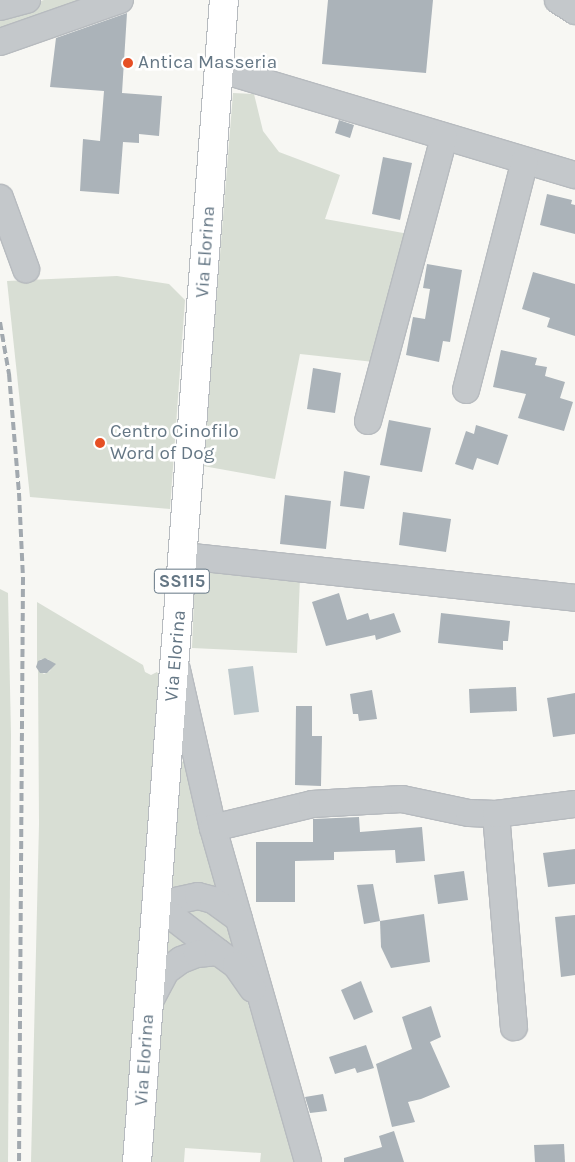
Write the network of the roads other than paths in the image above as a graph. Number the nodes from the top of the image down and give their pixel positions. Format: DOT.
graph roads {
  1 [pos="27,0"];
  2 [pos="120,0"];
  3 [pos="224,0"];
  4 [pos="558,0"];
  5 [pos="0,7"];
  6 [pos="575,12"];
  7 [pos="0,42"];
  8 [pos="219,69"];
  9 [pos="444,137"];
  10 [pos="525,161"];
  11 [pos="575,175"];
  12 [pos="0,198"];
  13 [pos="26,270"];
  14 [pos="466,390"];
  15 [pos="368,421"];
  16 [pos="184,556"];
  17 [pos="575,598"];
  18 [pos="175,662"];
  19 [pos="575,804"];
  20 [pos="496,814"];
  21 [pos="213,828"];
  22 [pos="157,905"];
  23 [pos="239,919"];
  24 [pos="218,952"];
  25 [pos="149,1002"];
  26 [pos="262,1005"];
  27 [pos="514,1027"];
  28 [pos="137,1162"];
  29 [pos="308,1162"];
  1 -- 5 [label="street"];
  2 -- 7 [label="street"];
  3 -- 8 [label="main road, Via Elorina / SS115"];
  4 -- 6 [label="street"];
  8 -- 9 [label="street"];
  8 -- 16 [label="main road, Via Elorina / SS115"];
  9 -- 10 [label="street"];
  9 -- 15 [label="street"];
  10 -- 11 [label="street"];
  10 -- 14 [label="street"];
  12 -- 13 [label="street"];
  16 -- 17 [label="street"];
  16 -- 18 [label="main road, Via Elorina / SS115"];
  18 -- 21 [label="street"];
  18 -- 22 [label="main road, Via Elorina / SS115"];
  19 -- 20 [label="street"];
  20 -- 21 [label="street"];
  20 -- 27 [label="street"];
  21 -- 23 [label="street"];
  22 -- 23 [label="street"];
  22 -- 24 [label="street"];
  22 -- 25 [label="main road, Via Elorina / SS115"];
  23 -- 26 [label="street"];
  24 -- 25 [label="street"];
  24 -- 26 [label="street"];
  25 -- 28 [label="main road, Via Elorina / SS115"];
  26 -- 29 [label="street"];
}
